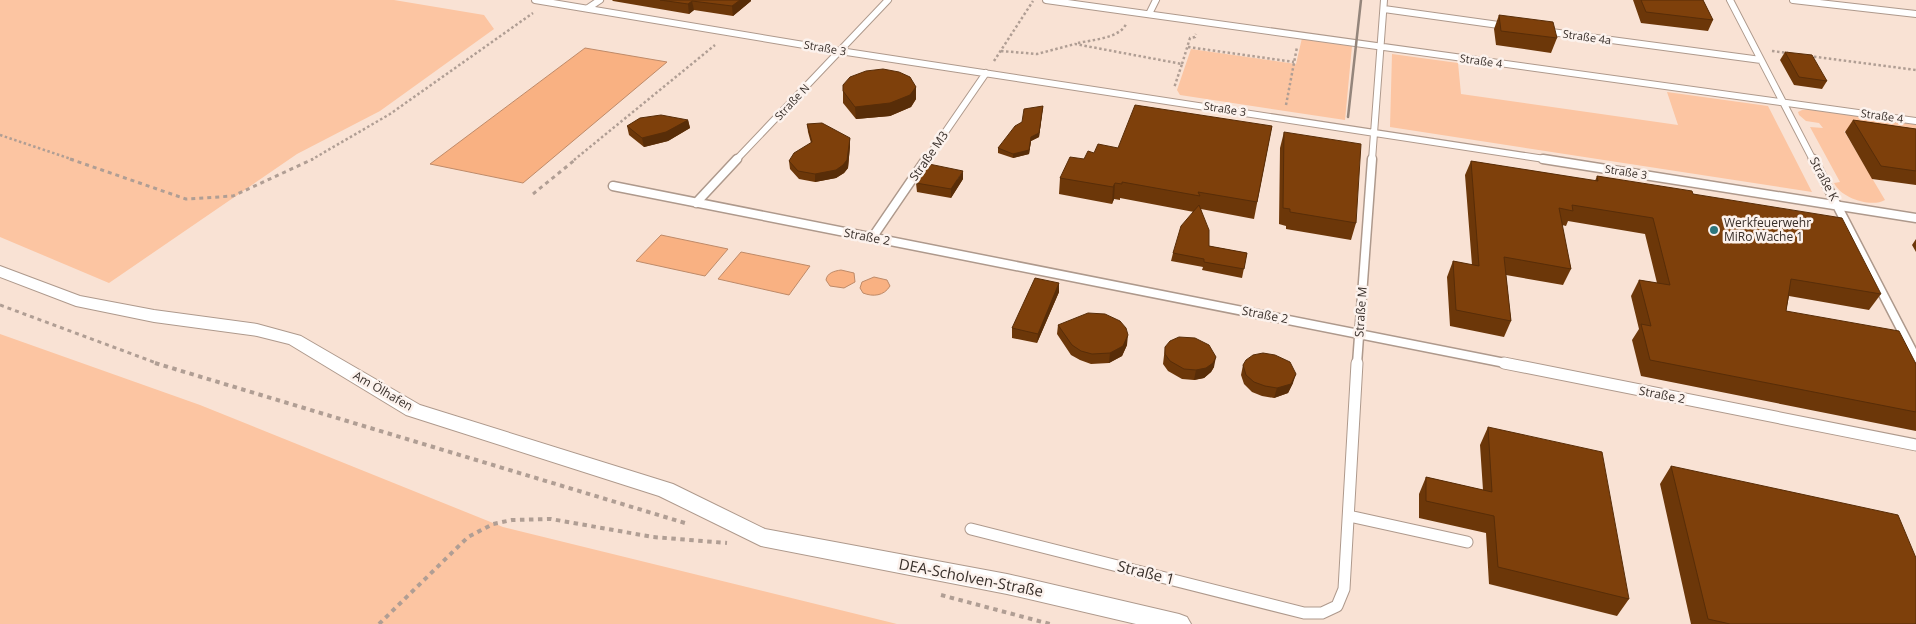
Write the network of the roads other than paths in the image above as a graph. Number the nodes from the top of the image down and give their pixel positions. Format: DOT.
graph roads {
  1 [pos="535,0"];
  2 [pos="600,0"];
  3 [pos="888,0"];
  4 [pos="1046,0"];
  5 [pos="1156,0"];
  6 [pos="1384,0"];
  7 [pos="1730,0"];
  8 [pos="1793,0"];
  9 [pos="588,8"];
  10 [pos="1384,9"];
  11 [pos="1149,14"];
  12 [pos="1916,14"];
  13 [pos="1510,26"];
  14 [pos="1538,30"];
  15 [pos="1381,47"];
  16 [pos="840,51"];
  17 [pos="1761,60"];
  18 [pos="986,73"];
  19 [pos="1784,103"];
  20 [pos="1916,121"];
  21 [pos="1375,132"];
  22 [pos="614,186"];
  23 [pos="696,203"];
  24 [pos="1838,205"];
  25 [pos="1916,218"];
  26 [pos="872,238"];
  27 [pos="0,271"];
  28 [pos="1359,334"];
  29 [pos="1916,358"];
  30 [pos="1916,445"];
  31 [pos="1349,516"];
  32 [pos="971,528"];
  33 [pos="761,537"];
  34 [pos="1467,542"];
  35 [pos="1322,614"];
  36 [pos="1179,624"];
  1 -- 9 [label="lane, Straße 3"];
  2 -- 9 [label="lane"];
  3 -- 16 [label="lane, Straße N"];
  4 -- 11 [label="lane, Straße 4"];
  5 -- 11 [label="lane"];
  6 -- 10 [label="lane, Straße M"];
  7 -- 17 [label="lane, Straße K"];
  8 -- 12 [label="lane"];
  9 -- 16 [label="lane, Straße 3"];
  10 -- 13 [label="lane"];
  10 -- 15 [label="lane, Straße M"];
  11 -- 15 [label="lane, Straße 4"];
  14 -- 17 [label="lane, Straße 4a"];
  15 -- 19 [label="lane, Straße 4"];
  15 -- 21 [label="lane, Straße M"];
  16 -- 18 [label="lane, Straße 3"];
  16 -- 23 [label="lane, Straße N"];
  17 -- 19 [label="lane, Straße K"];
  18 -- 21 [label="lane, Straße 3"];
  18 -- 26 [label="lane, Straße M3"];
  19 -- 20 [label="lane, Straße 4"];
  19 -- 24 [label="lane, Straße K"];
  21 -- 24 [label="lane, Straße 3"];
  21 -- 28 [label="lane, Straße M"];
  22 -- 23 [label="lane, Straße 2"];
  23 -- 26 [label="lane, Straße 2"];
  24 -- 25 [label="lane, Straße 3"];
  24 -- 29 [label="lane, Straße K"];
  26 -- 28 [label="lane, Straße 2"];
  27 -- 33 [label="street, Am Ölhafen"];
  28 -- 30 [label="lane, Straße 2"];
  28 -- 31 [label="lane, Straße M"];
  31 -- 34 [label="lane"];
  31 -- 35 [label="lane, Straße M"];
  32 -- 35 [label="lane, Straße 1"];
  33 -- 36 [label="street, DEA-Scholven-Straße"];
}
